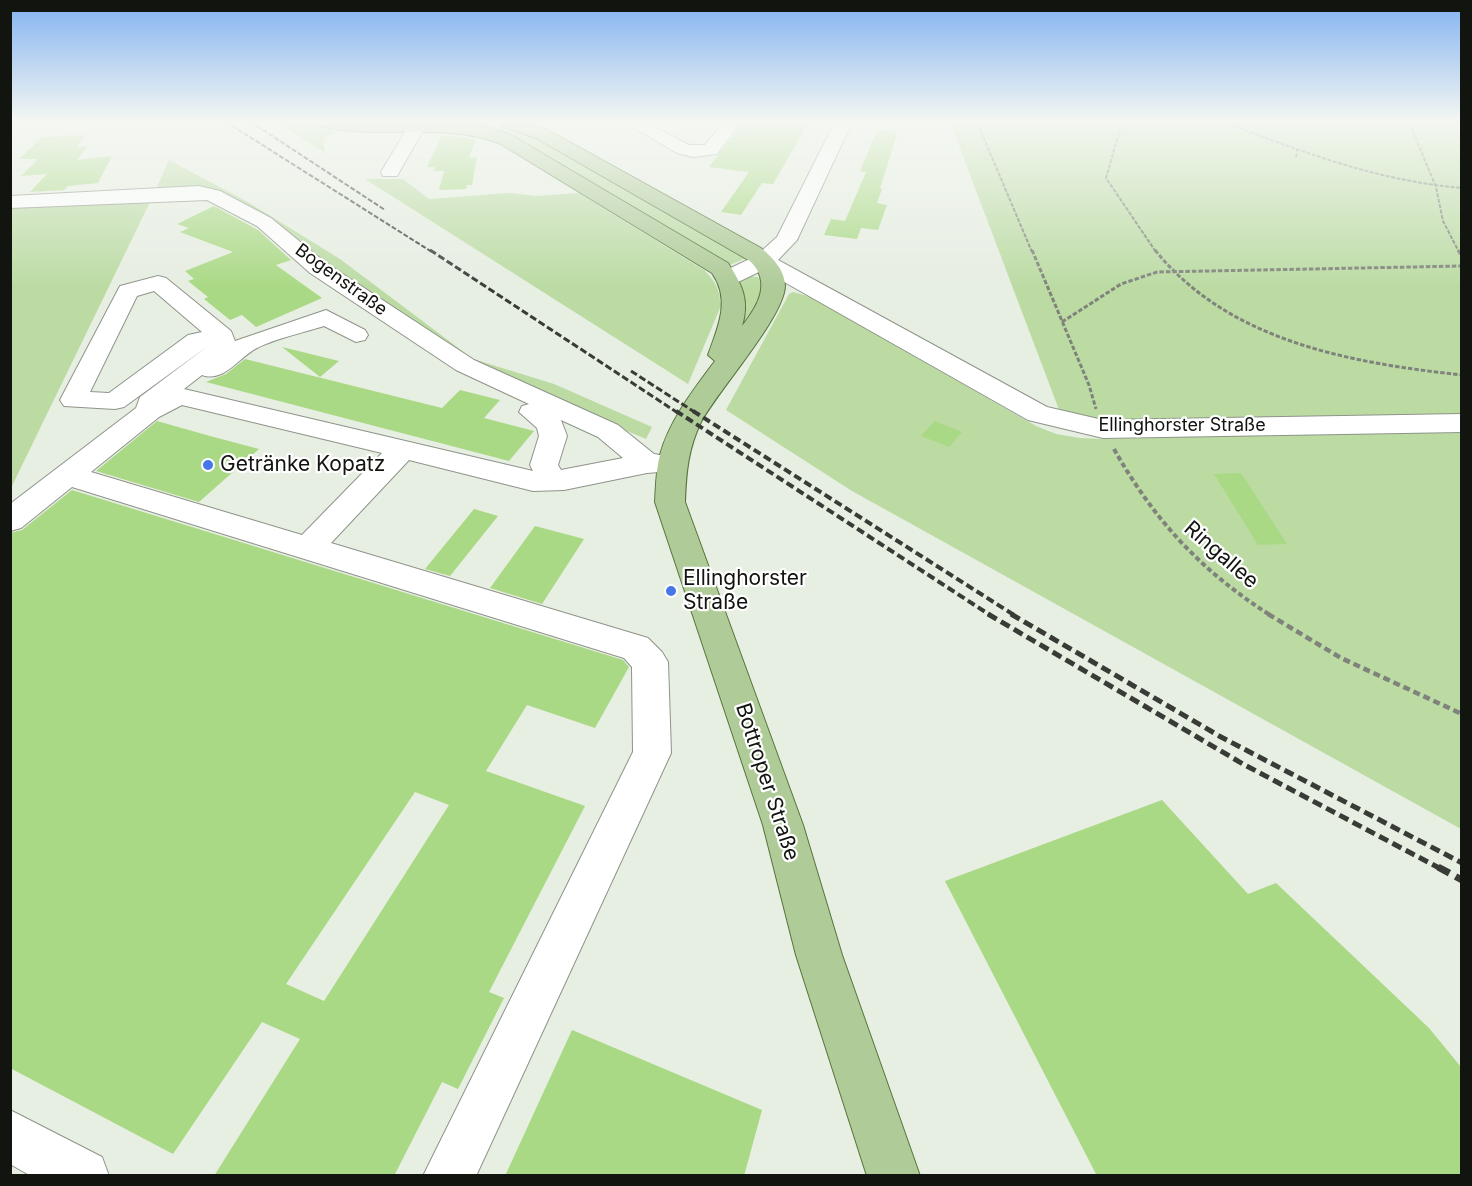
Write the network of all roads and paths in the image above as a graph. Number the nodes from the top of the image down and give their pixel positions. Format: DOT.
graph roads {
  1 [pos="569,177"];
  2 [pos="618,177"];
  3 [pos="817,177"];
  4 [pos="1000,177"];
  5 [pos="1106,177"];
  6 [pos="1389,177"];
  7 [pos="1432,177"];
  8 [pos="1436,187"];
  9 [pos="1461,188"];
  10 [pos="10,202"];
  11 [pos="1461,257"];
  12 [pos="764,261"];
  13 [pos="1461,266"];
  14 [pos="1174,272"];
  15 [pos="728,278"];
  16 [pos="1061,322"];
  17 [pos="356,335"];
  18 [pos="222,336"];
  19 [pos="1461,375"];
  20 [pos="706,393"];
  21 [pos="178,396"];
  22 [pos="150,411"];
  23 [pos="532,412"];
  24 [pos="1461,423"];
  25 [pos="1103,429"];
  26 [pos="403,449"];
  27 [pos="660,464"];
  28 [pos="68,475"];
  29 [pos="552,482"];
  30 [pos="10,520"];
  31 [pos="309,547"];
  32 [pos="1461,714"];
  33 [pos="10,1135"];
  34 [pos="83,1176"];
  35 [pos="448,1176"];
  36 [pos="894,1176"];
  1 -- 15 [label="main road"];
  2 -- 12 [label="main road"];
  3 -- 12 [label="street"];
  4 -- 16 [label="path, Ringallee"];
  5 -- 14 [label="path"];
  6 -- 8 [label="path"];
  7 -- 8 [label="path"];
  8 -- 9 [label="path"];
  8 -- 11 [label="path"];
  10 -- 27 [label="street, Bogenstraße"];
  12 -- 15 [label="street"];
  12 -- 20 [label="main road, Bottroper Straße"];
  12 -- 25 [label="street, Ellinghorster Straße"];
  13 -- 14 [label="path"];
  14 -- 16 [label="path"];
  14 -- 19 [label="path"];
  15 -- 20 [label="main road, Bottroper Straße"];
  16 -- 25 [label="path, Ringallee"];
  17 -- 21 [label="street"];
  18 -- 18 [label="street"];
  18 -- 22 [label="street"];
  20 -- 27 [label="main road, Bottroper Straße"];
  21 -- 22 [label="street"];
  21 -- 26 [label="street"];
  22 -- 28 [label="street"];
  23 -- 29 [label="street"];
  24 -- 25 [label="street, Ellinghorster Straße"];
  25 -- 32 [label="path, Ringallee"];
  26 -- 29 [label="street"];
  26 -- 31 [label="street"];
  27 -- 29 [label="street"];
  27 -- 36 [label="main road, Bottroper Straße"];
  28 -- 30 [label="street"];
  28 -- 31 [label="street"];
  31 -- 35 [label="street"];
  33 -- 34 [label="street"];
}
